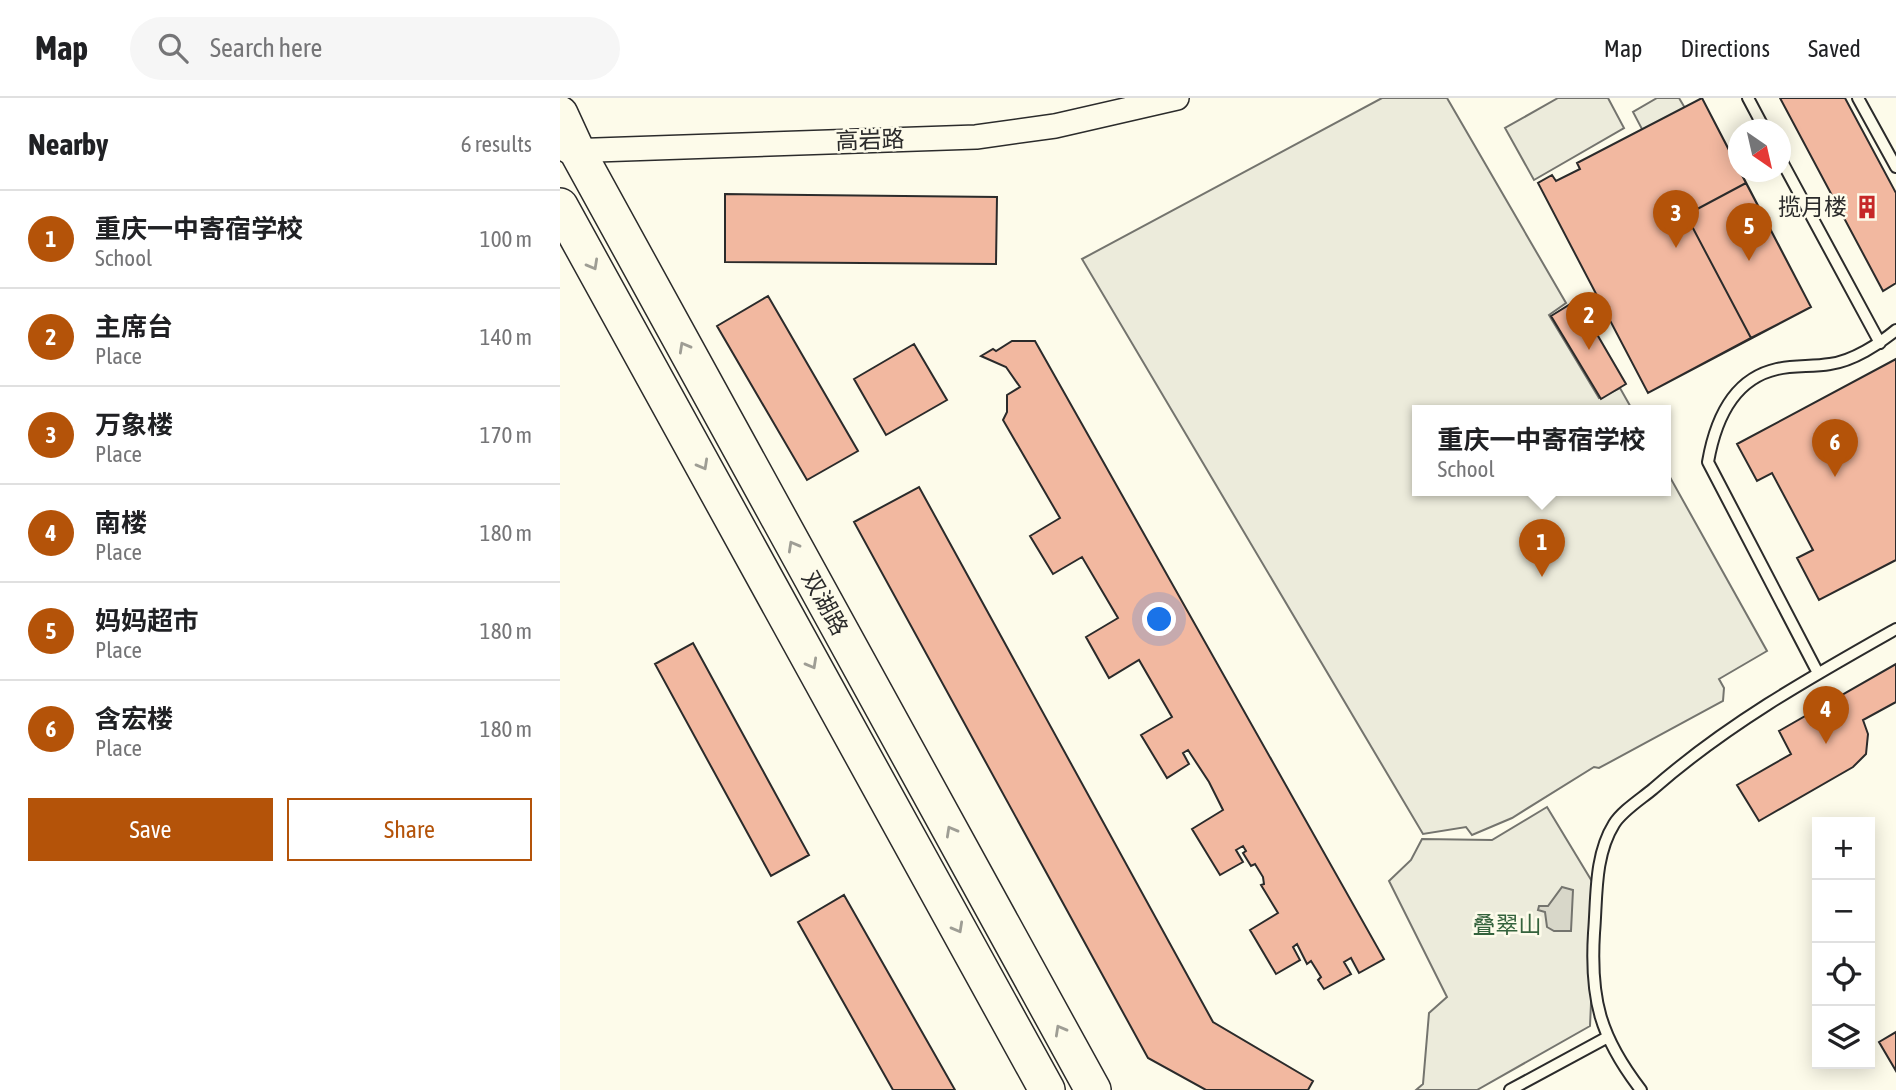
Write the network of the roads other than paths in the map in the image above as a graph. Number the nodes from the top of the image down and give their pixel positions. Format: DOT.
graph roads {
  1 [pos="1177,98"];
  2 [pos="1748,98"];
  3 [pos="1858,98"];
  4 [pos="560,114"];
  5 [pos="1759,119"];
  6 [pos="568,151"];
  7 [pos="1896,167"];
  8 [pos="1791,178"];
  9 [pos="560,206"];
  10 [pos="1896,330"];
  11 [pos="1880,343"];
  12 [pos="1896,629"];
  13 [pos="1818,673"];
  14 [pos="1606,1038"];
  15 [pos="1525,1086"];
  16 [pos="1047,1090"];
  17 [pos="1093,1090"];
  18 [pos="1510,1090"];
  19 [pos="1641,1090"];
  1 -- 6 [label="street, 高岩路"];
  2 -- 5 [label="lane"];
  3 -- 7 [label="lane"];
  4 -- 6 [label="main road, 双湖路"];
  17 -- 6 [label="main road, 双湖路, one-way"];
  8 -- 11 [label="lane"];
  9 -- 16 [label="main road, 双湖路, one-way"];
  10 -- 11 [label="lane"];
  11 -- 13 [label="lane"];
  12 -- 13 [label="lane"];
  13 -- 14 [label="lane"];
  14 -- 15 [label="lane"];
  14 -- 19 [label="lane"];
  15 -- 18 [label="lane"];
}
